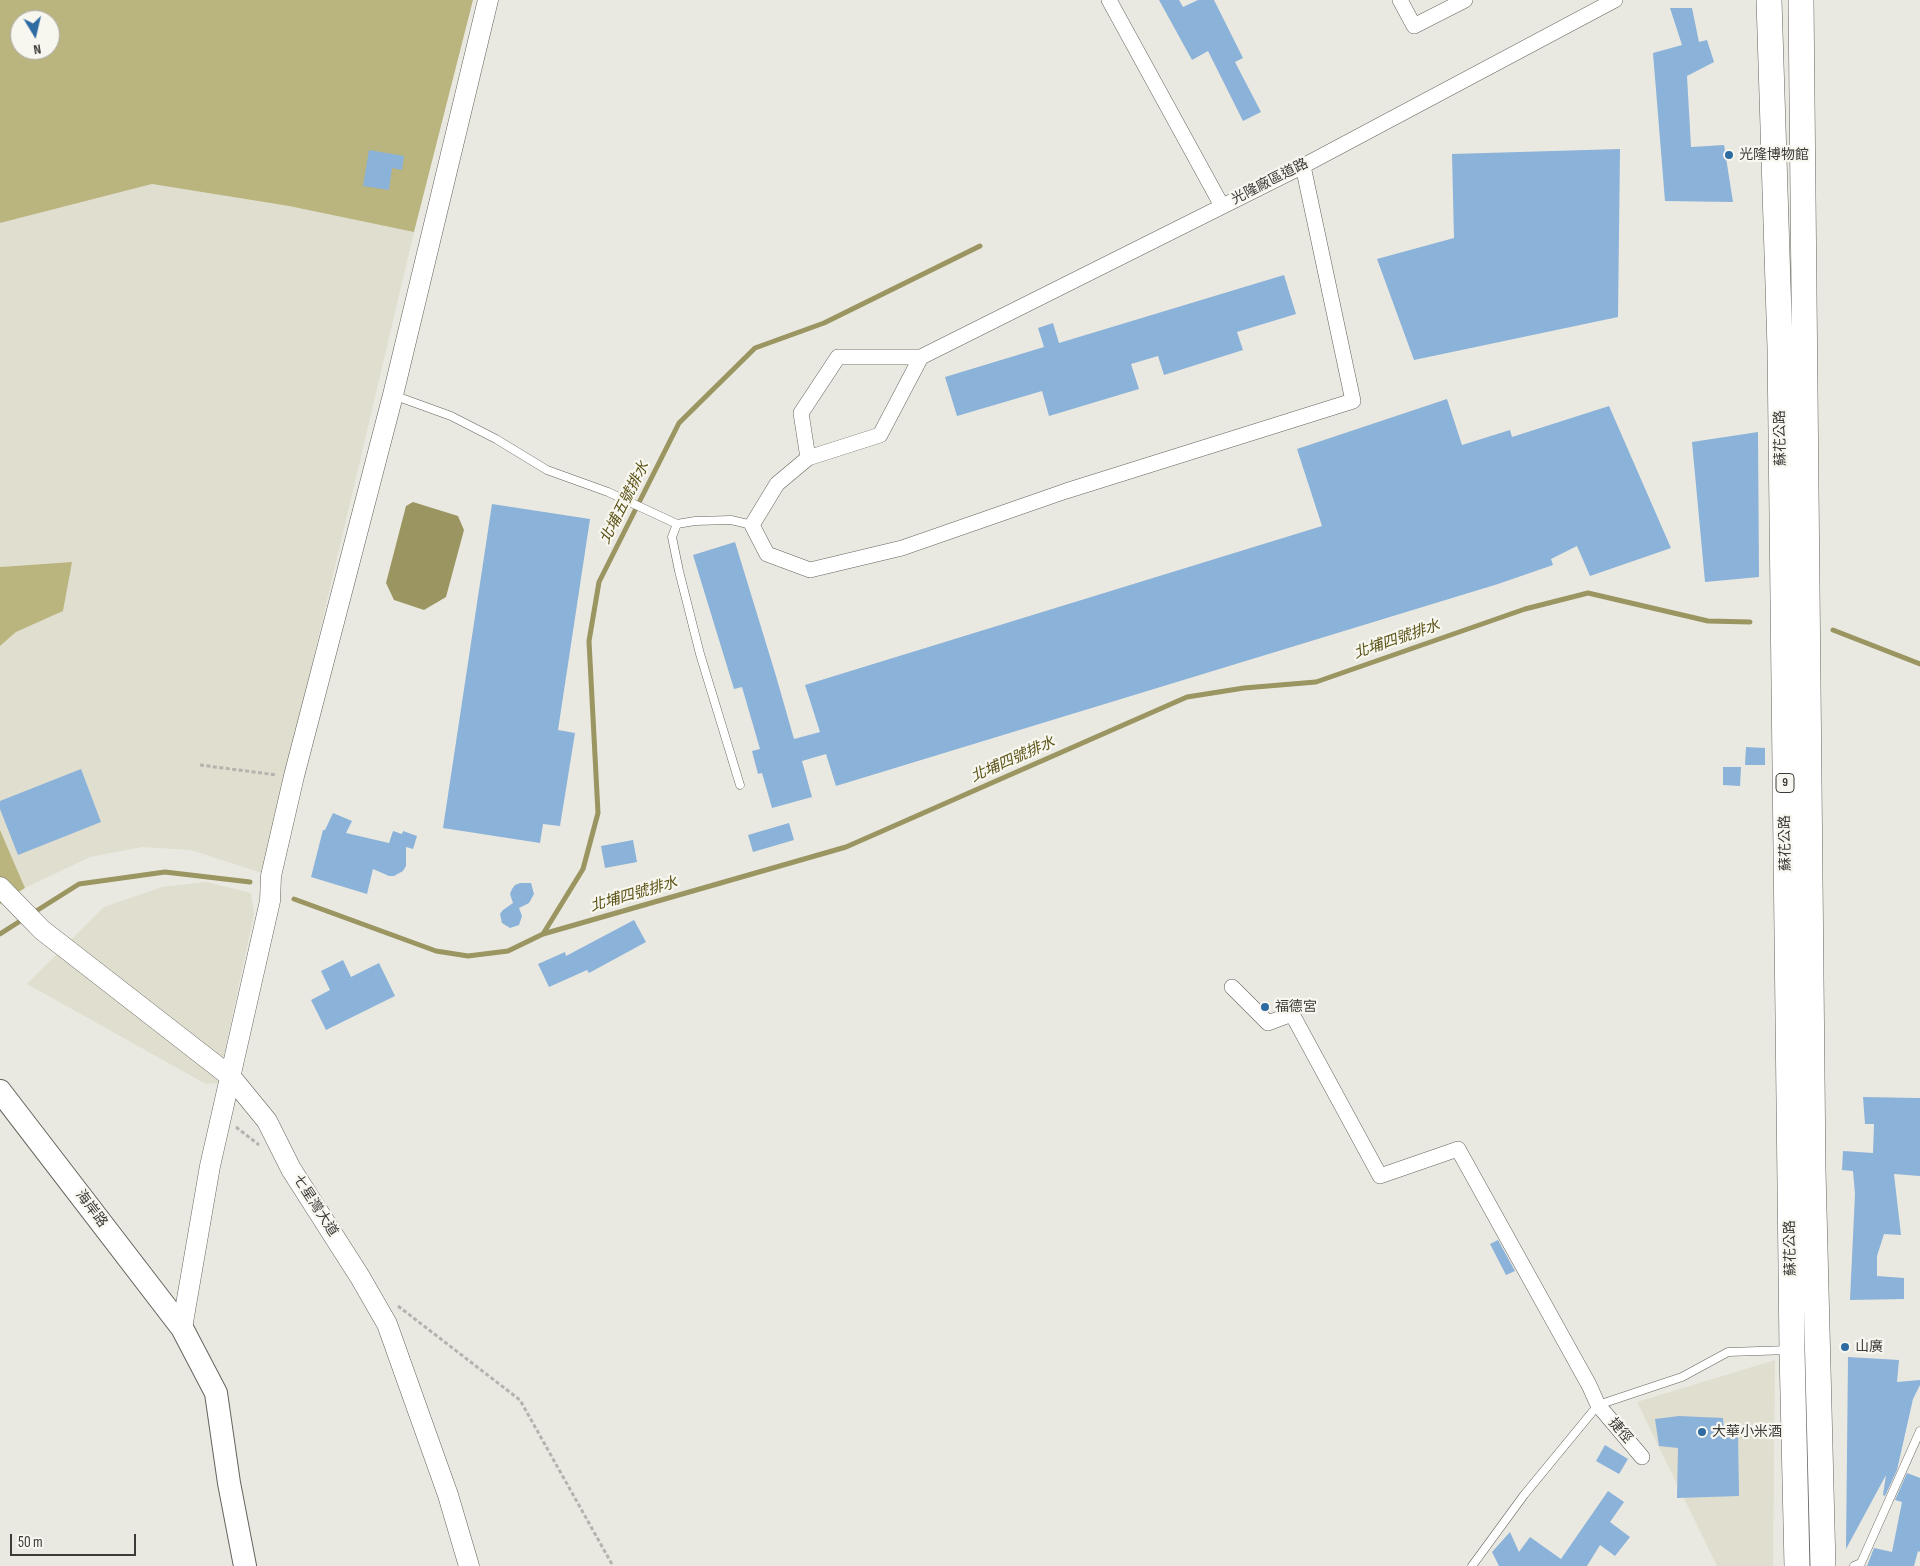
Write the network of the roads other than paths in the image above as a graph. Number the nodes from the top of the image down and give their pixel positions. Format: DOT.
graph roads {
  1 [pos="488,0"];
  2 [pos="1109,0"];
  3 [pos="1400,0"];
  4 [pos="1465,0"];
  5 [pos="1615,0"];
  6 [pos="1769,0"];
  7 [pos="1801,0"];
  8 [pos="1303,166"];
  9 [pos="1222,206"];
  10 [pos="921,357"];
  11 [pos="393,395"];
  12 [pos="808,458"];
  13 [pos="677,524"];
  14 [pos="752,525"];
  15 [pos="740,785"];
  16 [pos="0,887"];
  17 [pos="1232,987"];
  18 [pos="231,1077"];
  19 [pos="0,1091"];
  20 [pos="1801,1095"];
  21 [pos="182,1328"];
  22 [pos="1792,1350"];
  23 [pos="1816,1351"];
  24 [pos="1598,1405"];
  25 [pos="1920,1431"];
  26 [pos="1642,1457"];
  27 [pos="246,1566"];
  28 [pos="469,1566"];
  29 [pos="1472,1566"];
  30 [pos="1797,1566"];
  31 [pos="1823,1566"];
  32 [pos="1854,1566"];
  1 -- 11 [label="street"];
  2 -- 9 [label="street"];
  3 -- 4 [label="street"];
  5 -- 8 [label="street, 光隆廠區道路"];
  6 -- 20 [label="main road, 蘇花公路 / 9"];
  7 -- 20 [label="main road, 蘇花公路 / 9"];
  8 -- 9 [label="street, 光隆廠區道路"];
  8 -- 14 [label="street"];
  9 -- 10 [label="street, 光隆廠區道路"];
  10 -- 12 [label="street"];
  10 -- 12 [label="street, 光隆廠區道路"];
  11 -- 13 [label="lane"];
  11 -- 18 [label="street"];
  12 -- 14 [label="street"];
  13 -- 14 [label="lane"];
  13 -- 15 [label="lane"];
  16 -- 18 [label="street, 七星灣大道"];
  17 -- 24 [label="street, 捷徑"];
  18 -- 21 [label="street"];
  18 -- 28 [label="street, 七星灣大道"];
  19 -- 21 [label="main road, 海岸路"];
  20 -- 22 [label="main road, 蘇花公路 / 9"];
  20 -- 23 [label="main road, 蘇花公路 / 9"];
  21 -- 27 [label="main road, 海岸路"];
  22 -- 23 [label="main road"];
  22 -- 24 [label="lane"];
  22 -- 30 [label="main road, 蘇花公路 / 9"];
  23 -- 31 [label="main road, 蘇花公路 / 9"];
  24 -- 26 [label="street, 捷徑"];
  24 -- 29 [label="lane"];
  25 -- 32 [label="lane"];
}
